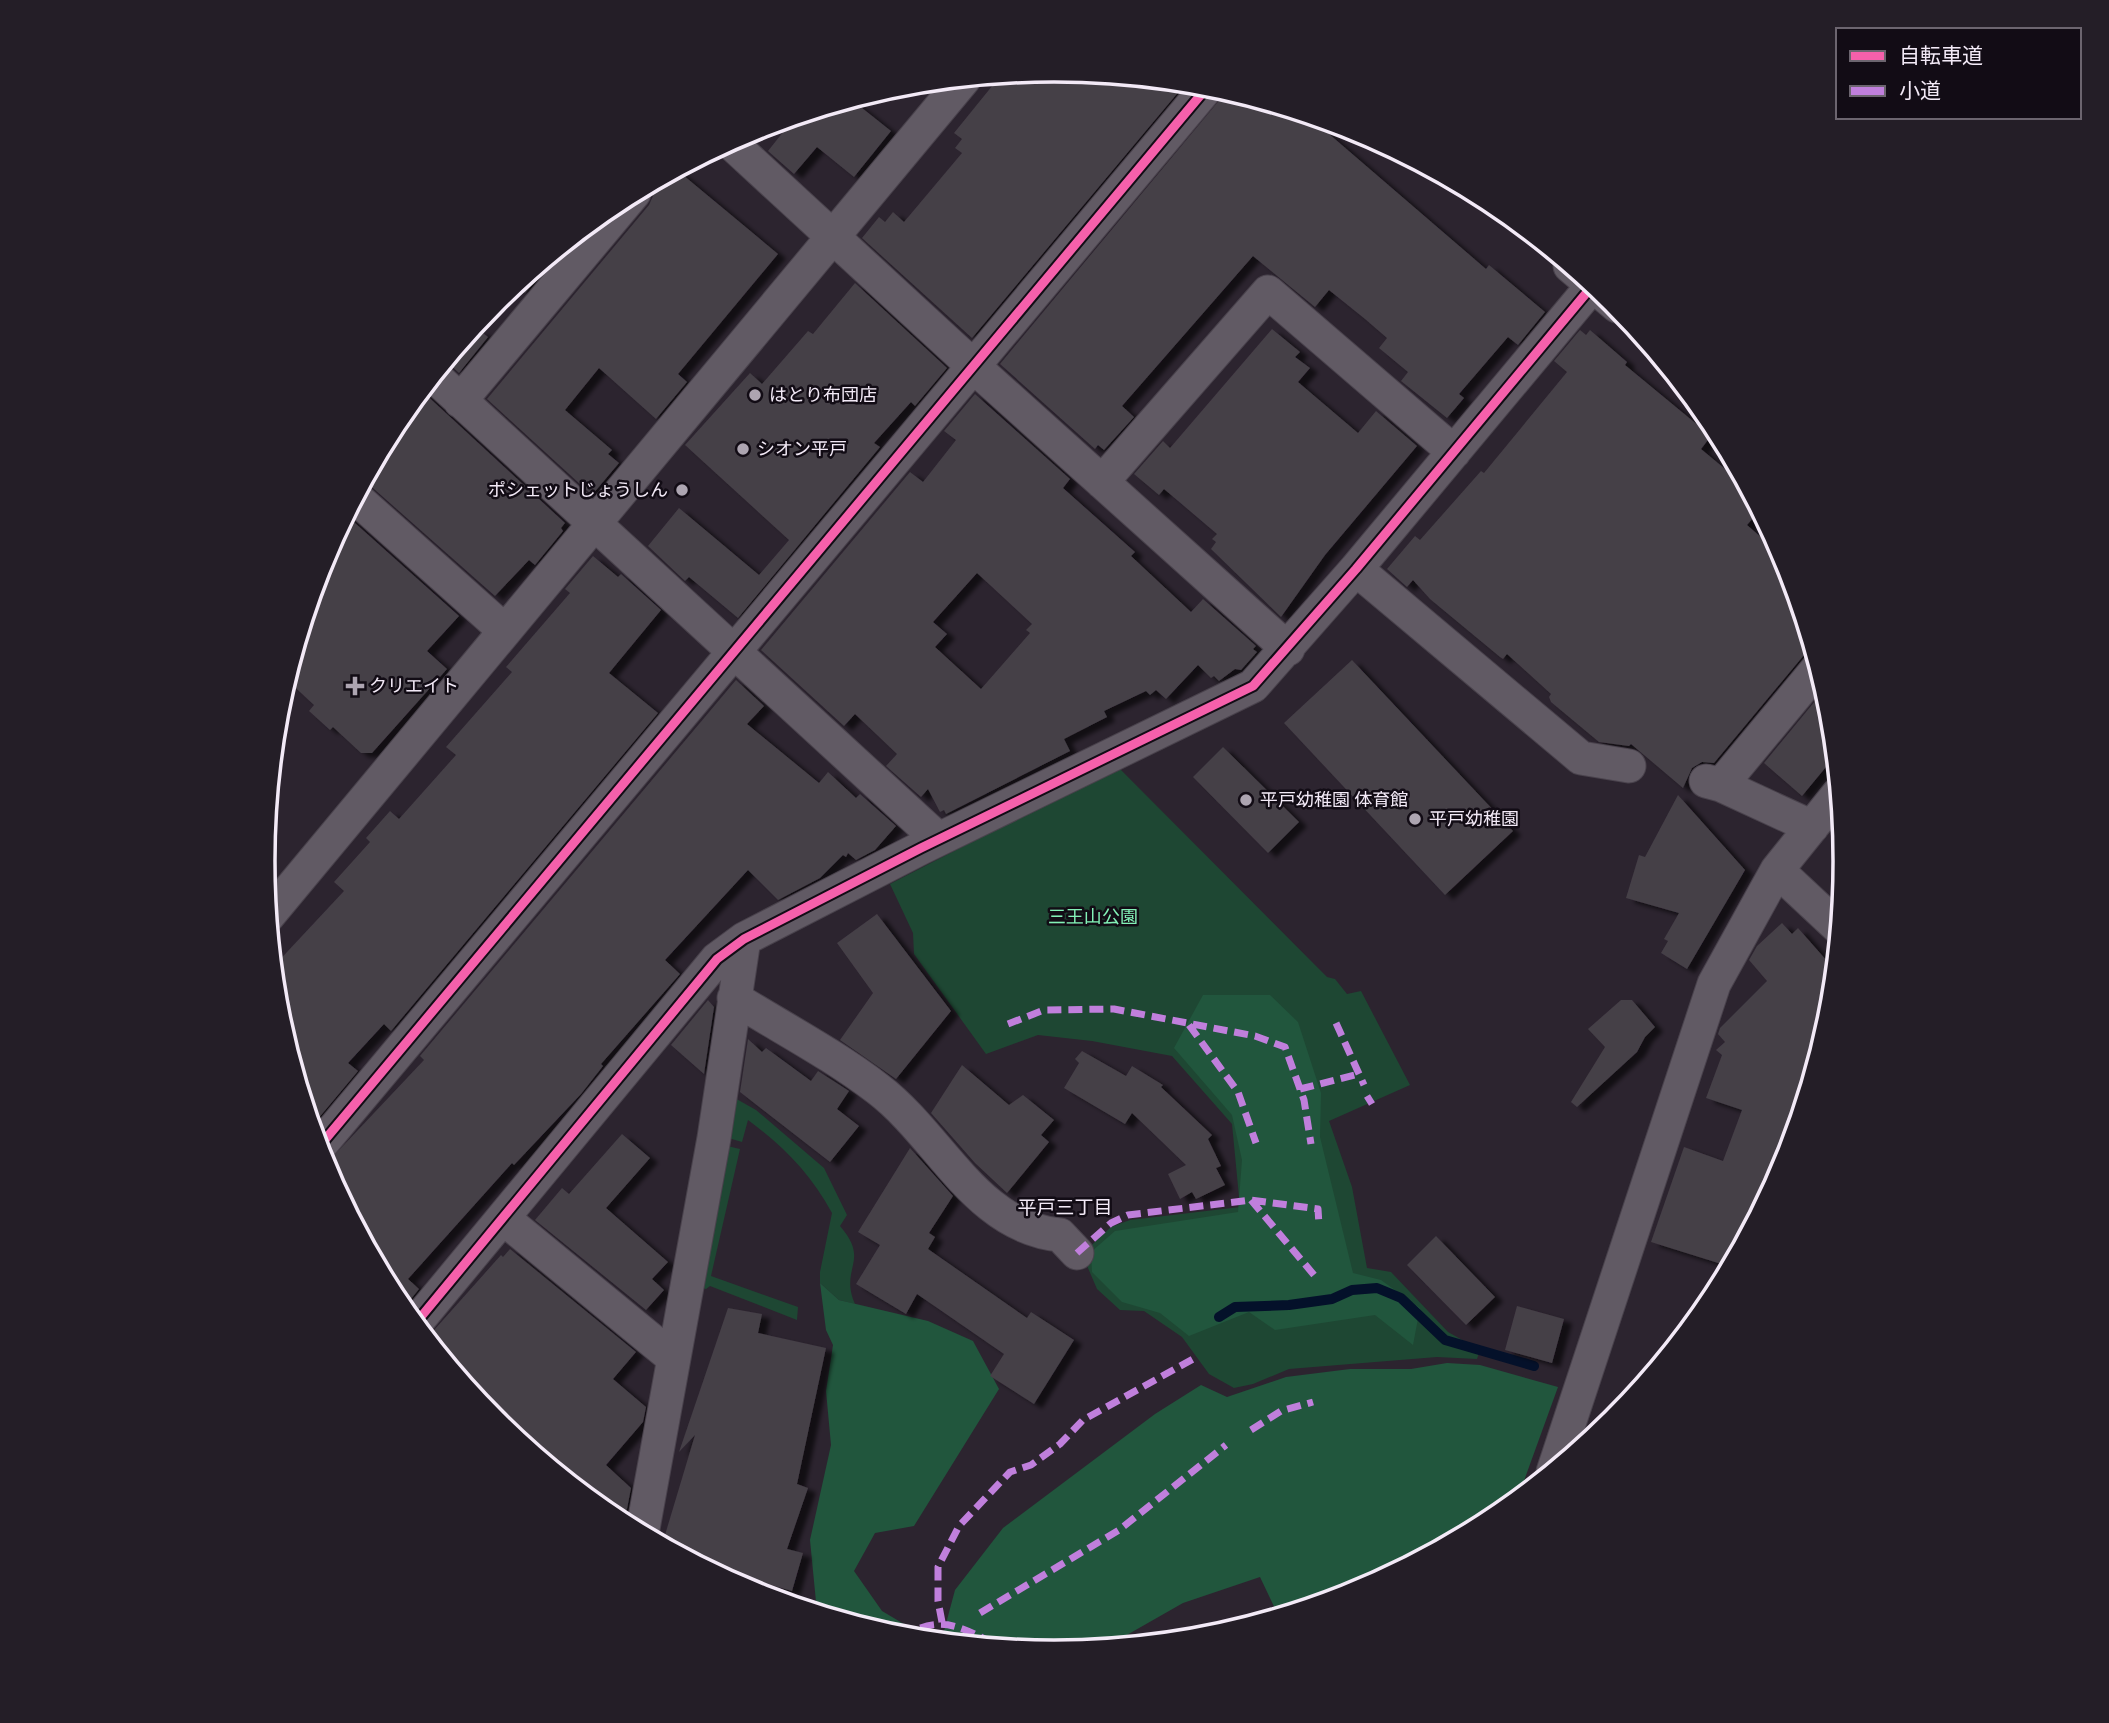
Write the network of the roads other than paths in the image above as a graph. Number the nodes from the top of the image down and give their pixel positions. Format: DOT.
graph roads {
  1 [pos="956,89"];
  2 [pos="1200,96"];
  3 [pos="746,146"];
  4 [pos="609,223"];
  5 [pos="833,235"];
  6 [pos="1587,293"];
  7 [pos="972,365"];
  8 [pos="440,382"];
  9 [pos="460,401"];
  10 [pos="1454,452"];
  11 [pos="1102,482"];
  12 [pos="363,504"];
  13 [pos="593,525"];
  14 [pos="1356,569"];
  15 [pos="505,631"];
  16 [pos="1288,649"];
  17 [pos="735,653"];
  18 [pos="1811,676"];
  19 [pos="1629,766"];
  20 [pos="1831,803"];
  21 [pos="1812,827"];
  22 [pos="938,839"];
  23 [pos="1777,870"];
  24 [pos="277,905"];
  25 [pos="1831,921"];
  26 [pos="744,939"];
  27 [pos="734,998"];
  28 [pos="327,1138"];
  29 [pos="503,1218"];
  30 [pos="1077,1252"];
  31 [pos="422,1316"];
  32 [pos="672,1357"];
  33 [pos="1559,1455"];
  34 [pos="644,1523"];
  1 -- 5 [label="street"];
  2 -- 7 [label="street"];
  3 -- 5 [label="street"];
  4 -- 9 [label="street"];
  5 -- 7 [label="street"];
  5 -- 13 [label="street"];
  6 -- 10 [label="street"];
  7 -- 11 [label="street"];
  7 -- 17 [label="street"];
  8 -- 9 [label="street"];
  9 -- 13 [label="street"];
  10 -- 11 [label="street"];
  10 -- 14 [label="street"];
  11 -- 16 [label="street"];
  12 -- 15 [label="street"];
  13 -- 15 [label="street"];
  13 -- 17 [label="street"];
  14 -- 16 [label="street"];
  14 -- 19 [label="street"];
  15 -- 24 [label="street"];
  16 -- 22 [label="street"];
  17 -- 22 [label="street"];
  17 -- 28 [label="street"];
  18 -- 21 [label="street"];
  20 -- 21 [label="street"];
  21 -- 23 [label="street"];
  22 -- 26 [label="street"];
  23 -- 25 [label="street"];
  23 -- 33 [label="street"];
  26 -- 27 [label="street"];
  26 -- 29 [label="street"];
  27 -- 30 [label="street"];
  27 -- 32 [label="street"];
  29 -- 31 [label="street"];
  29 -- 32 [label="street"];
  32 -- 34 [label="street"];
}
